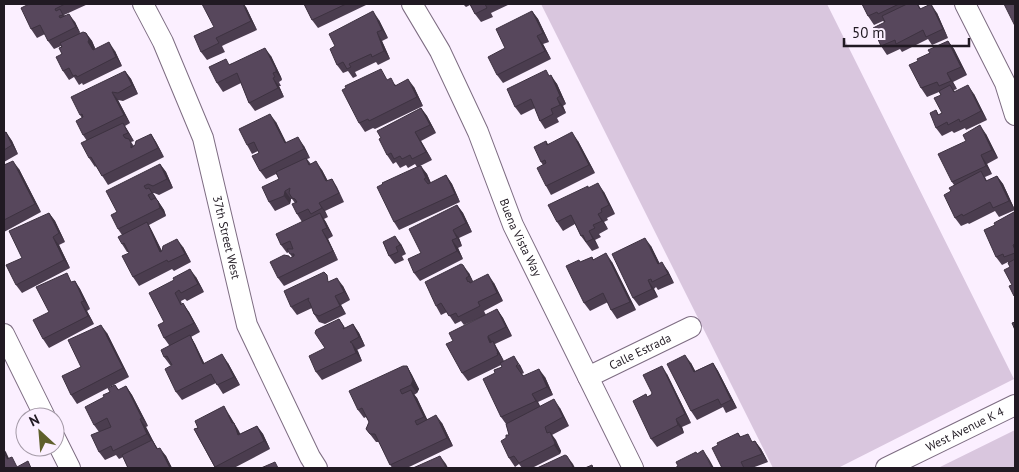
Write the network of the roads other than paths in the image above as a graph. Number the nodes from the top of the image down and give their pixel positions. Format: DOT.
graph roads {
  1 [pos="143,4"];
  2 [pos="412,4"];
  3 [pos="966,4"];
  4 [pos="1015,115"];
  5 [pos="691,327"];
  6 [pos="4,334"];
  7 [pos="588,377"];
  8 [pos="1015,405"];
  9 [pos="40,407"];
  10 [pos="317,468"];
  11 [pos="633,468"];
  12 [pos="886,468"];
  1 -- 10 [label="street, 37th Street West"];
  2 -- 7 [label="street, Buena Vista Way"];
  3 -- 4 [label="street"];
  5 -- 7 [label="street, Calle Estrada"];
  6 -- 9 [label="street"];
  7 -- 11 [label="street, Buena Vista Way"];
  8 -- 12 [label="street, West Avenue K 4"];
}
